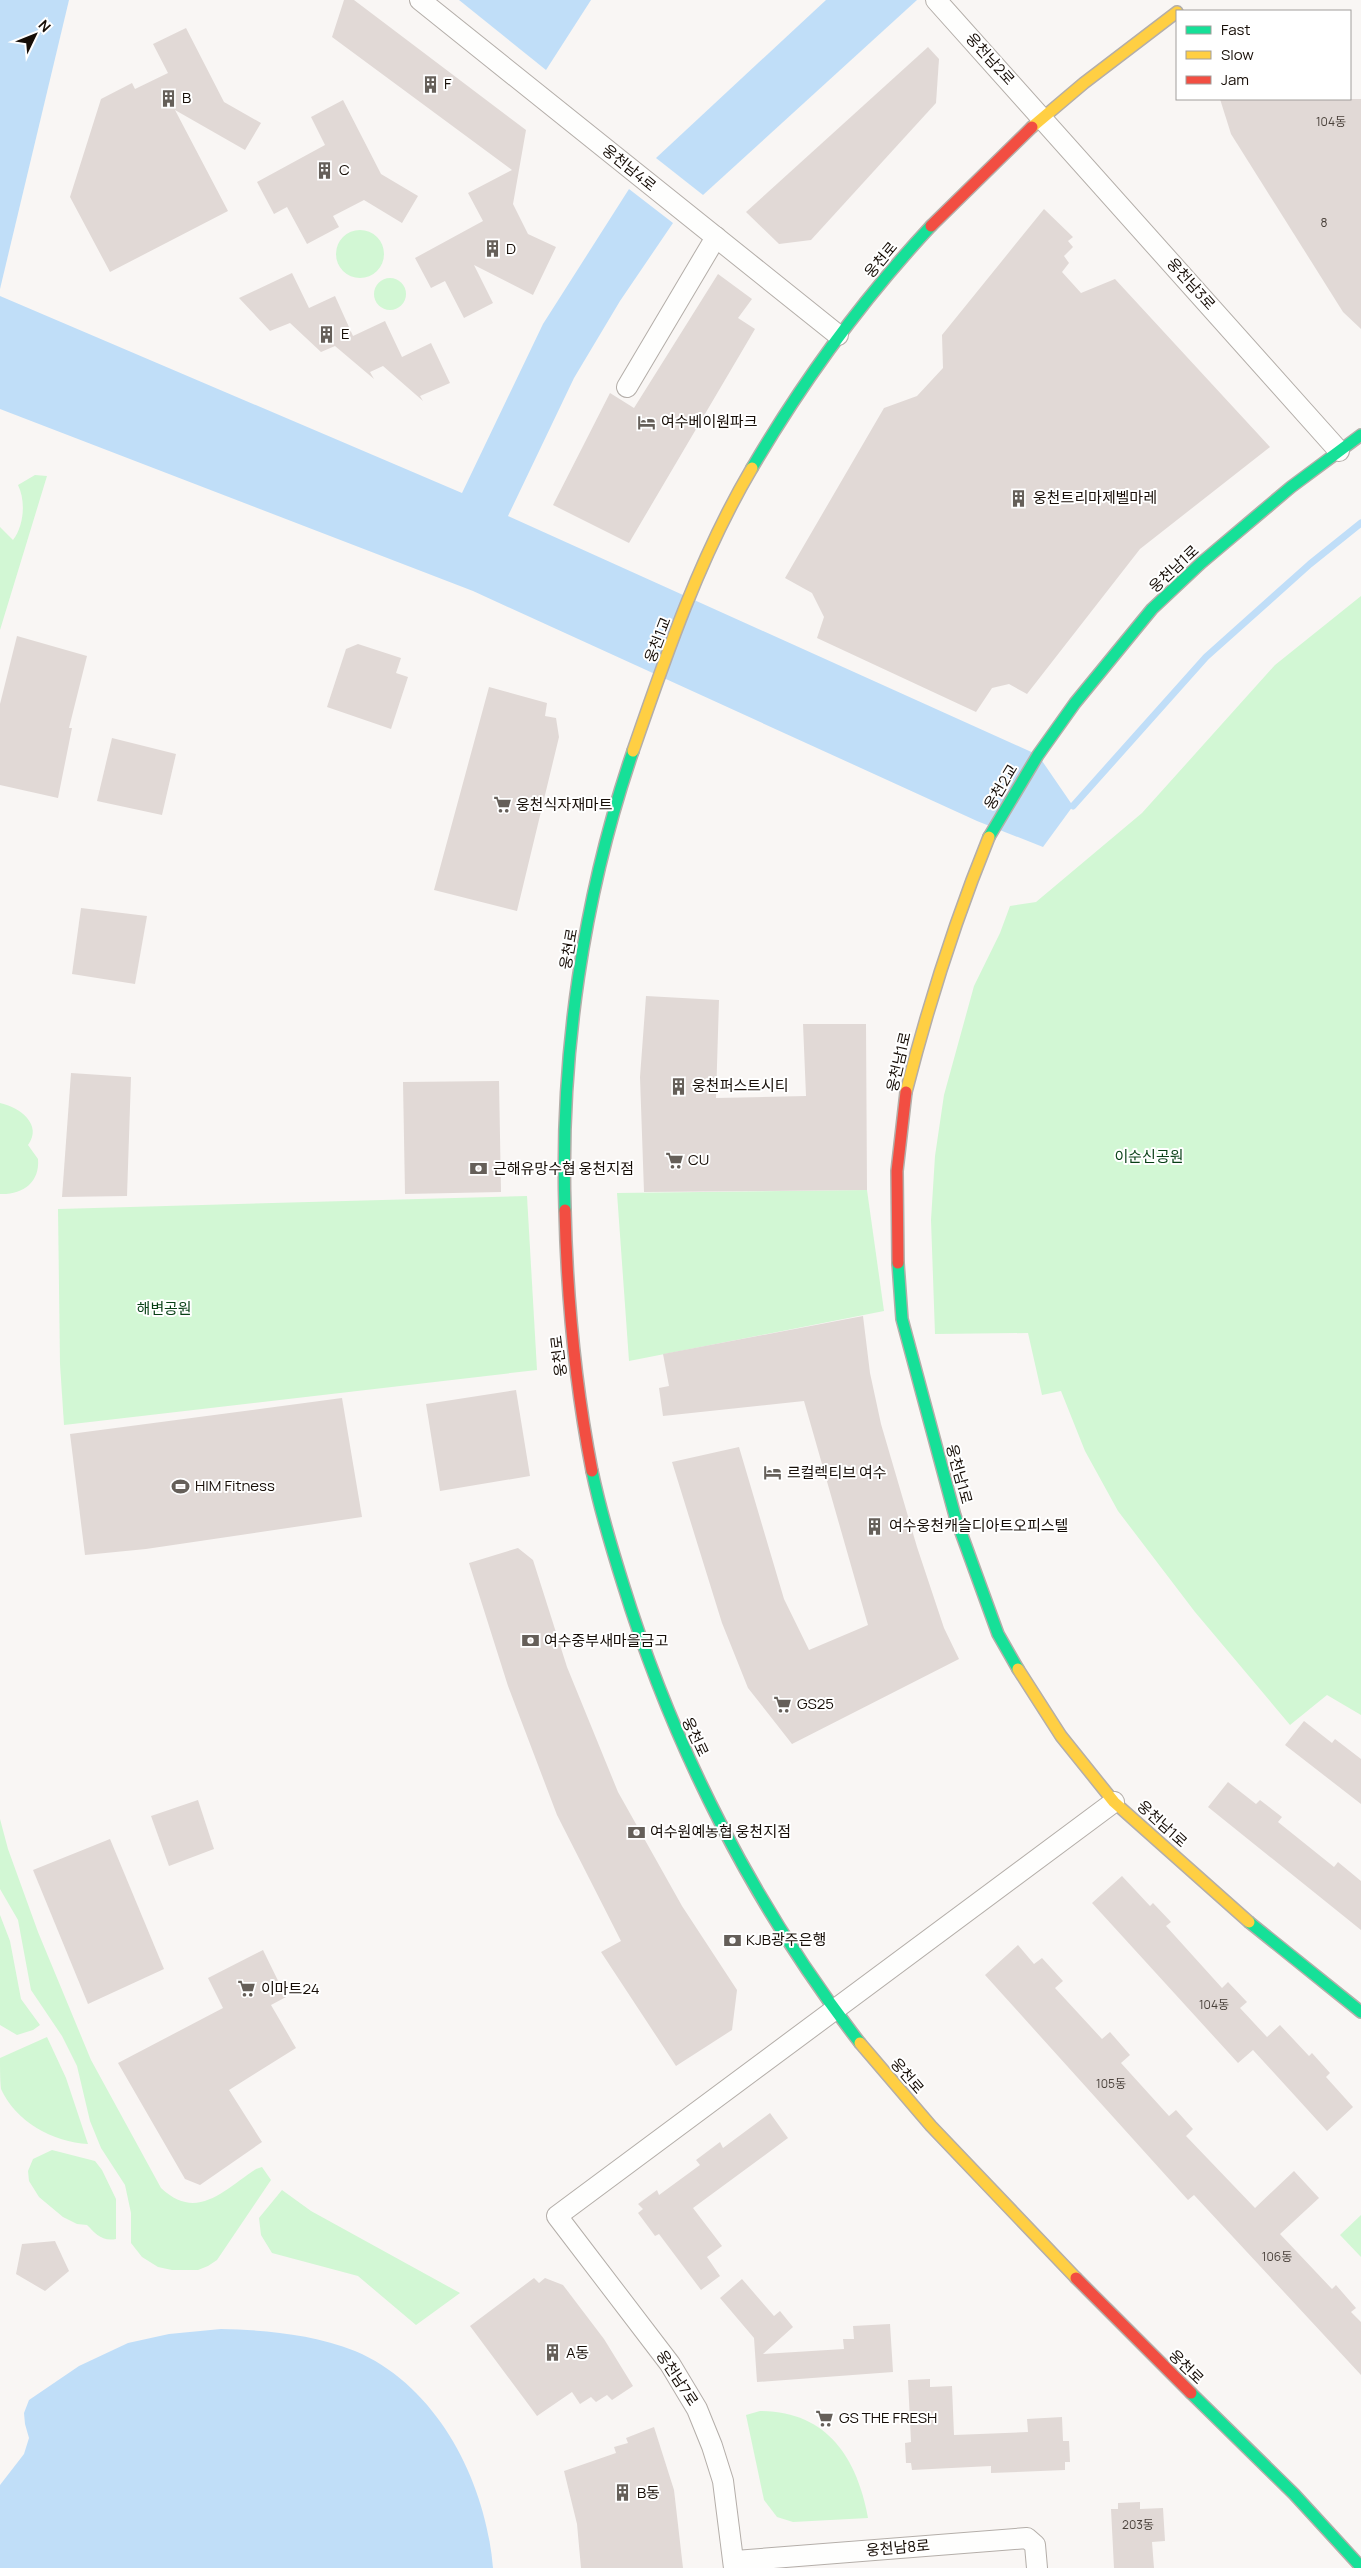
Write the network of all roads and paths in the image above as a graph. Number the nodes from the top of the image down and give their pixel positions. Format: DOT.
graph roads {
  1 [pos="420,0"];
  2 [pos="936,0"];
  3 [pos="1190,4"];
  4 [pos="1181,10"];
  5 [pos="1176,14"];
  6 [pos="1043,118"];
  7 [pos="716,237"];
  8 [pos="838,335"];
  9 [pos="627,388"];
  10 [pos="1361,435"];
  11 [pos="1339,450"];
  12 [pos="691,595"];
  13 [pos="652,696"];
  14 [pos="1038,755"];
  15 [pos="990,835"];
  16 [pos="1114,1802"];
  17 [pos="836,2010"];
  18 [pos="1361,2012"];
  19 [pos="735,2565"];
  20 [pos="1361,2567"];
  21 [pos="1037,2568"];
  1 -- 7 [label="street, 웅천남4로"];
  2 -- 6 [label="street, 웅천남2로"];
  3 -- 4 [label="street, 웅천로"];
  5 -- 6 [label="street, 웅천로"];
  6 -- 8 [label="street, 웅천로"];
  6 -- 11 [label="street, 웅천남3로"];
  7 -- 8 [label="street, 웅천남4로"];
  7 -- 9 [label="street"];
  8 -- 12 [label="street, 웅천로"];
  10 -- 11 [label="street, 웅천남1로"];
  11 -- 14 [label="street, 웅천남1로"];
  12 -- 13 [label="street, 웅천1교"];
  13 -- 17 [label="street, 웅천로"];
  14 -- 15 [label="street, 웅천2교"];
  15 -- 16 [label="street, 웅천남1로"];
  16 -- 17 [label="street"];
  16 -- 18 [label="street, 웅천남1로"];
  17 -- 19 [label="street, 웅천남7로"];
  17 -- 20 [label="street, 웅천로"];
  19 -- 21 [label="street, 웅천남8로"];
}
